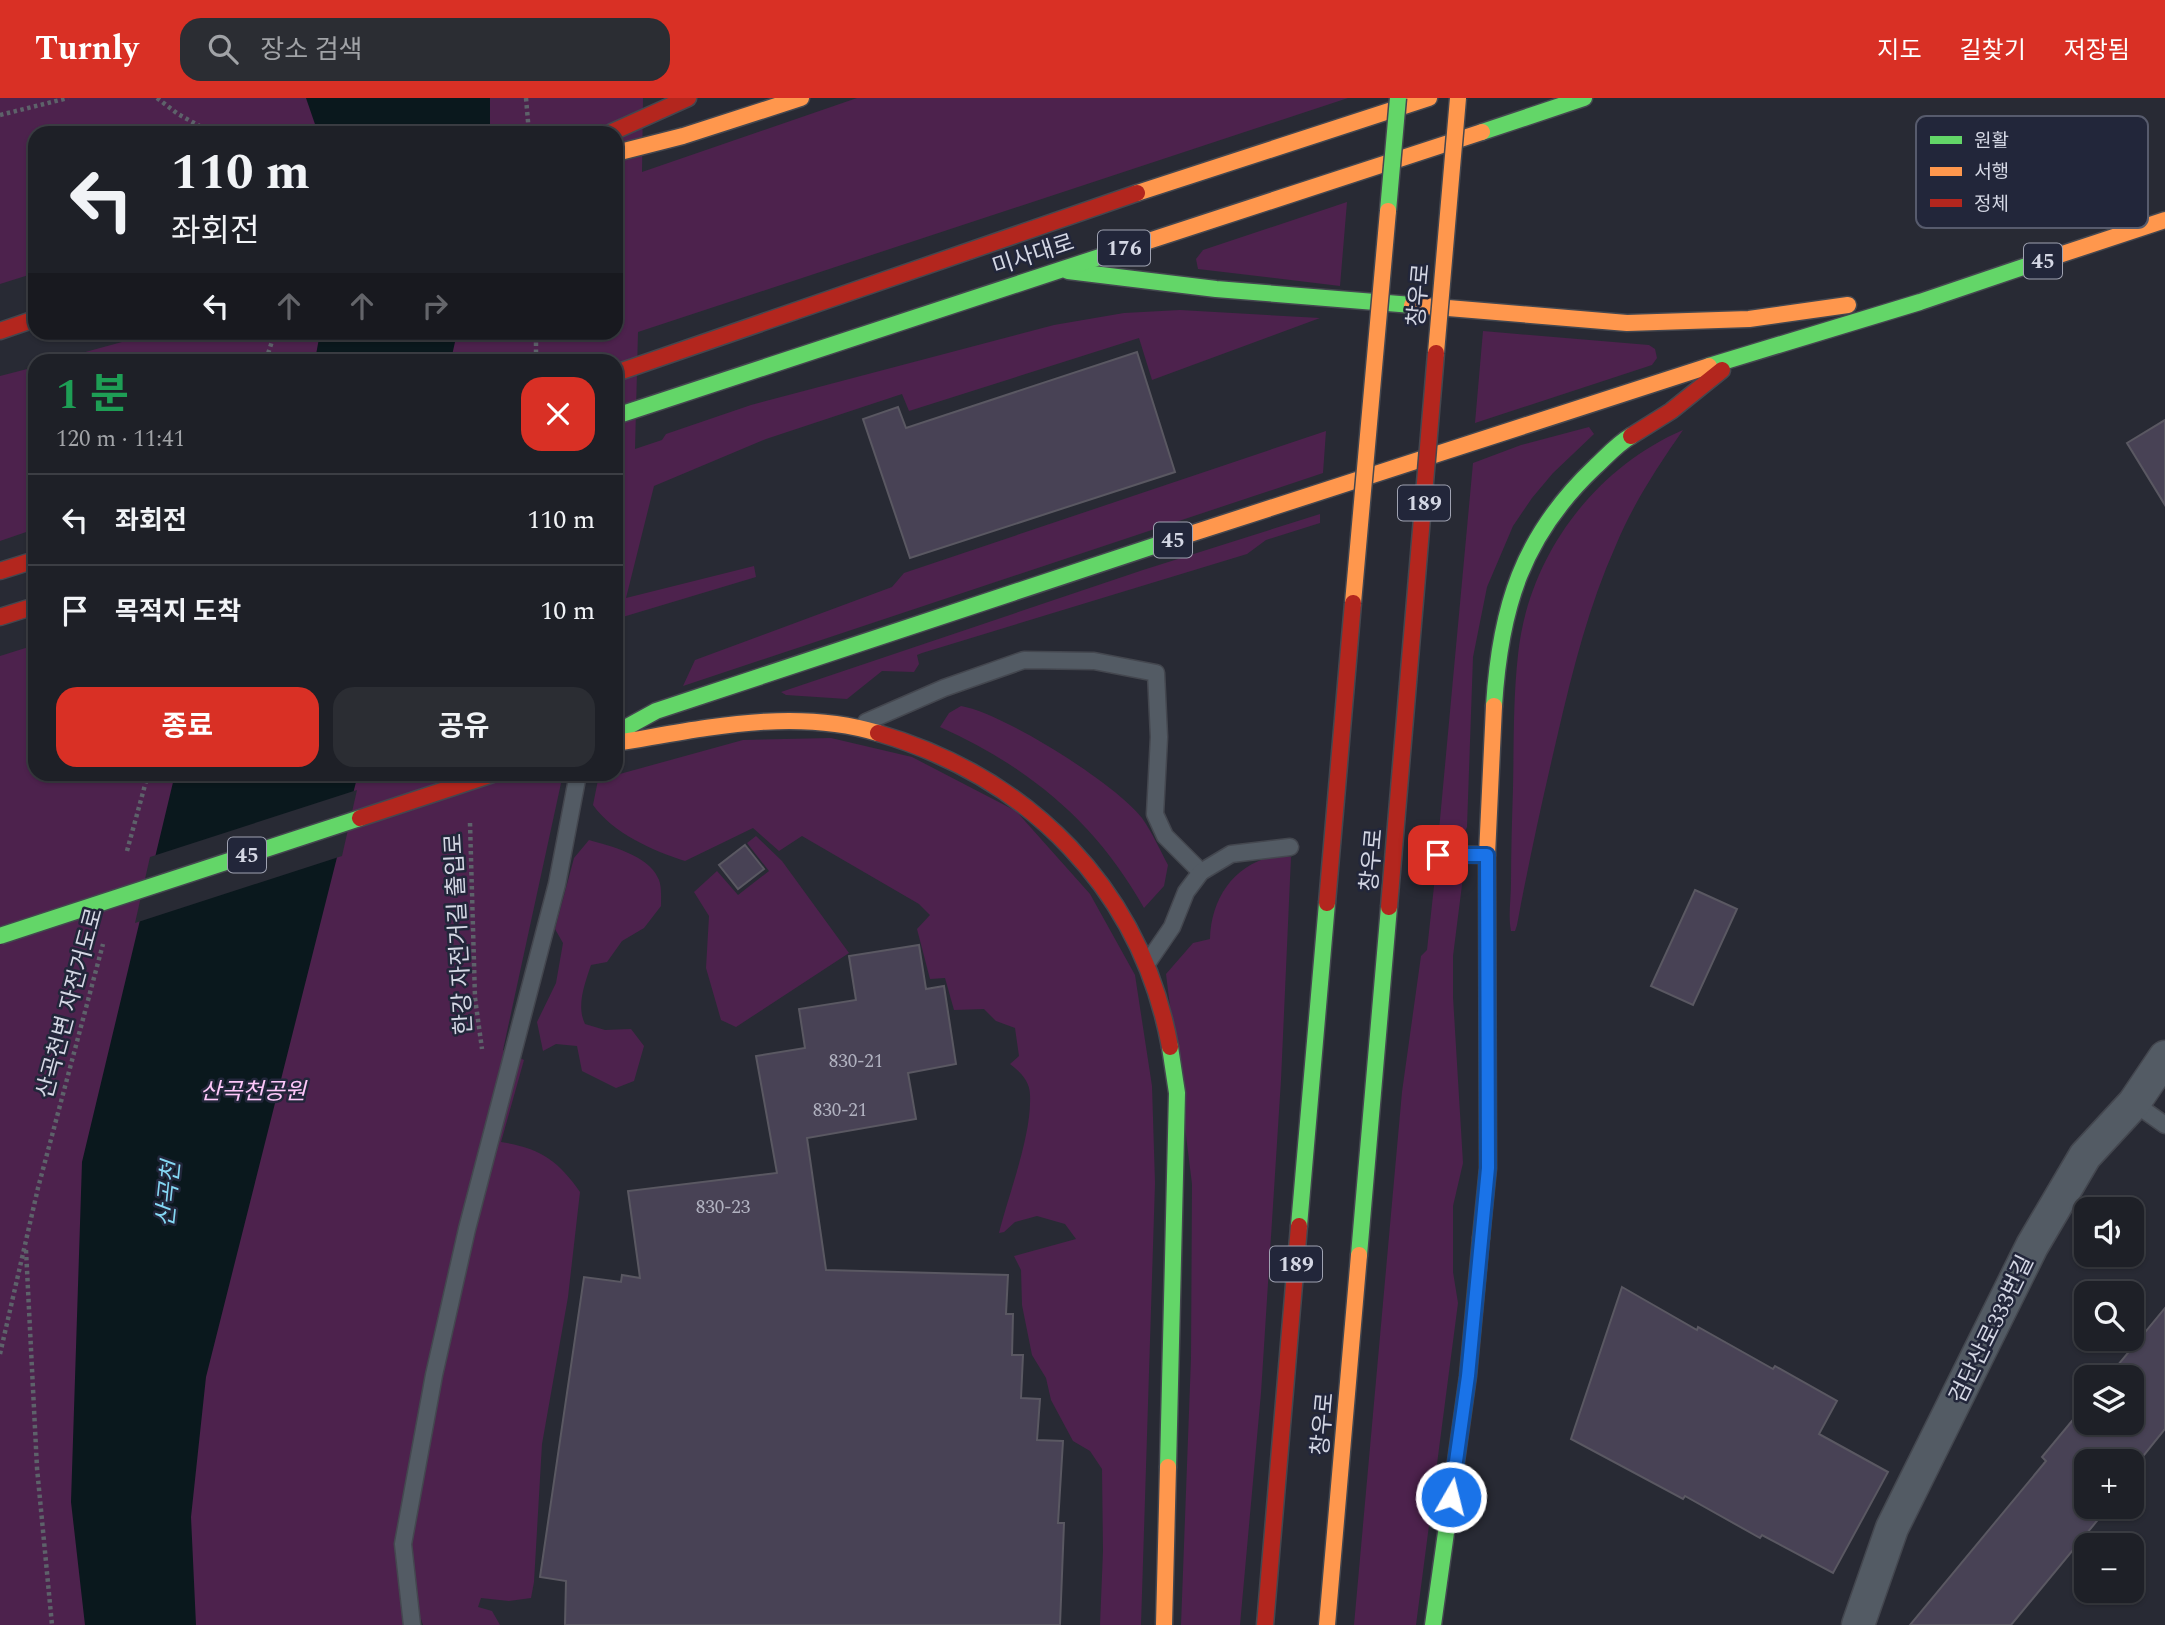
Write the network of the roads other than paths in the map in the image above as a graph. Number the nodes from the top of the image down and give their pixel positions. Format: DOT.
graph roads {
  1 [pos="688,98"];
  2 [pos="801,98"];
  3 [pos="1398,98"];
  4 [pos="1429,98"];
  5 [pos="1458,98"];
  6 [pos="1584,98"];
  7 [pos="623,127"];
  8 [pos="623,151"];
  9 [pos="2165,220"];
  10 [pos="2148,226"];
  11 [pos="2141,228"];
  12 [pos="1059,269"];
  13 [pos="1920,302"];
  14 [pos="28,321"];
  15 [pos="0,331"];
  16 [pos="1734,360"];
  17 [pos="623,371"];
  18 [pos="623,413"];
  19 [pos="28,562"];
  20 [pos="0,571"];
  21 [pos="28,608"];
  22 [pos="0,617"];
  23 [pos="857,726"];
  24 [pos="623,729"];
  25 [pos="623,742"];
  26 [pos="472,781"];
  27 [pos="577,781"];
  28 [pos="1290,847"];
  29 [pos="1438,855"];
  30 [pos="1487,855"];
  31 [pos="1201,872"];
  32 [pos="0,936"];
  33 [pos="1147,964"];
  34 [pos="2165,1058"];
  35 [pos="2134,1103"];
  36 [pos="2165,1125"];
  37 [pos="412,1625"];
  38 [pos="1164,1625"];
  39 [pos="1265,1625"];
  40 [pos="1327,1625"];
  41 [pos="1433,1625"];
  42 [pos="1858,1625"];
  1 -- 7 [label="main road"];
  2 -- 8 [label="main road"];
  3 -- 39 [label="main road, 창우로 / 189, bridge"];
  4 -- 17 [label="main road, 미사대로 / 176"];
  5 -- 40 [label="main road, 창우로 / 189, bridge"];
  6 -- 12 [label="main road, 미사대로 / 176"];
  9 -- 10 [label="main road, 45"];
  11 -- 13 [label="main road, 45"];
  12 -- 13 [label="main road"];
  12 -- 18 [label="main road, 미사대로 / 176"];
  13 -- 16 [label="main road, 45"];
  14 -- 15 [label="main road"];
  16 -- 24 [label="main road, 45"];
  16 -- 30 [label="main road"];
  19 -- 20 [label="main road"];
  21 -- 22 [label="main road"];
  23 -- 25 [label="main road"];
  23 -- 31 [label="lane"];
  23 -- 33 [label="main road"];
  26 -- 32 [label="main road, 45, bridge"];
  27 -- 37 [label="lane"];
  28 -- 31 [label="lane"];
  29 -- 30 [label="lane"];
  30 -- 41 [label="main road"];
  31 -- 33 [label="lane"];
  33 -- 38 [label="main road"];
  34 -- 35 [label="street, 검단산로333번길"];
  35 -- 36 [label="lane"];
  35 -- 42 [label="street, 검단산로333번길"];
}
